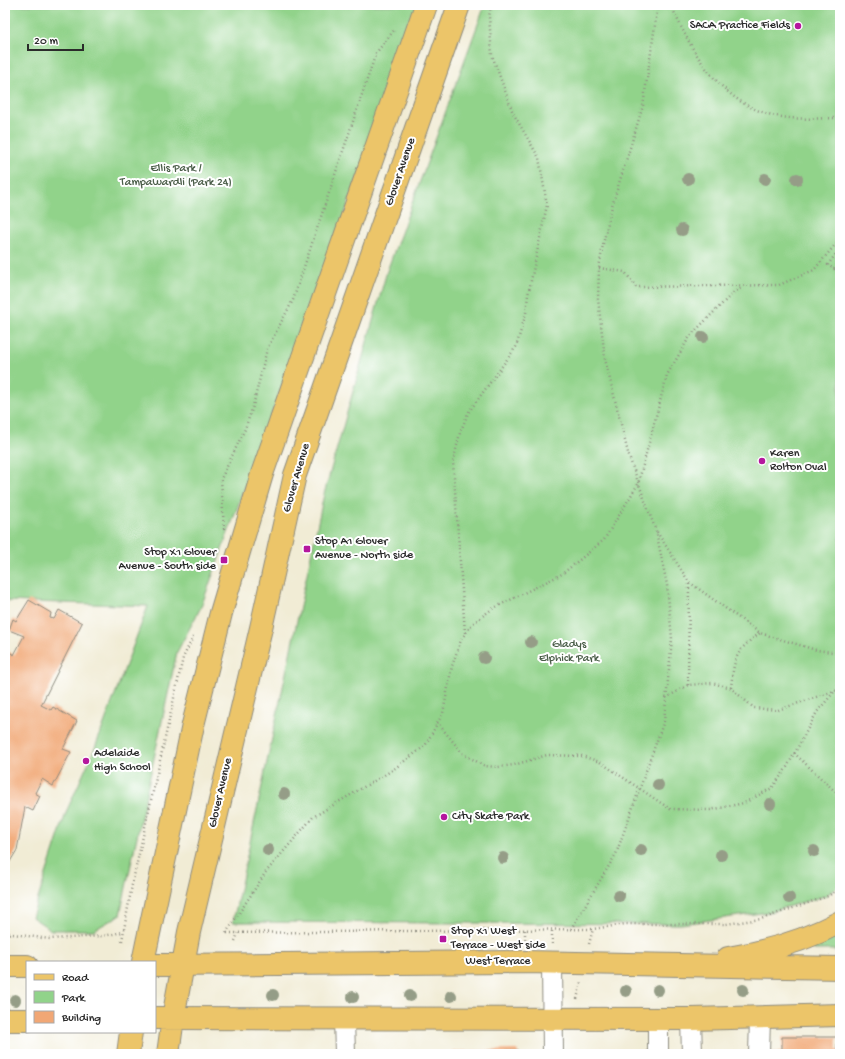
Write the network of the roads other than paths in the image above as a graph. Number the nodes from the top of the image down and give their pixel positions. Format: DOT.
graph roads {
  1 [pos="426,5"];
  2 [pos="459,5"];
  3 [pos="346,234"];
  4 [pos="376,244"];
  5 [pos="840,922"];
  6 [pos="143,961"];
  7 [pos="552,962"];
  8 [pos="156,965"];
  9 [pos="182,965"];
  10 [pos="661,965"];
  11 [pos="5,966"];
  12 [pos="26,966"];
  13 [pos="840,968"];
  14 [pos="840,1015"];
  15 [pos="164,1018"];
  16 [pos="344,1018"];
  17 [pos="562,1018"];
  18 [pos="760,1018"];
  19 [pos="658,1019"];
  20 [pos="691,1019"];
  21 [pos="5,1020"];
  22 [pos="26,1020"];
  23 [pos="131,1033"];
  24 [pos="128,1054"];
  25 [pos="168,1054"];
  26 [pos="344,1054"];
  27 [pos="553,1054"];
  28 [pos="658,1054"];
  29 [pos="692,1054"];
  30 [pos="760,1054"];
  1 -- 3 [label="main road"];
  2 -- 4 [label="main road, Glover Avenue"];
  3 -- 4 [label="main road"];
  3 -- 6 [label="main road"];
  4 -- 9 [label="main road, Glover Avenue"];
  5 -- 10 [label="main road"];
  7 -- 9 [label="main road, West Terrace"];
  7 -- 10 [label="main road, West Terrace"];
  7 -- 17 [label="street"];
  8 -- 9 [label="main road, West Terrace"];
  9 -- 15 [label="main road, Glover Avenue"];
  10 -- 13 [label="main road, West Terrace"];
  11 -- 12 [label="main road"];
  14 -- 18 [label="main road"];
  15 -- 16 [label="main road"];
  15 -- 25 [label="main road, Glover Avenue"];
  16 -- 17 [label="main road"];
  16 -- 26 [label="street"];
  17 -- 19 [label="main road"];
  17 -- 27 [label="street"];
  18 -- 20 [label="main road"];
  18 -- 30 [label="street"];
  19 -- 20 [label="main road"];
  19 -- 28 [label="street"];
  20 -- 29 [label="street"];
  21 -- 22 [label="main road"];
  23 -- 24 [label="main road"];
}
